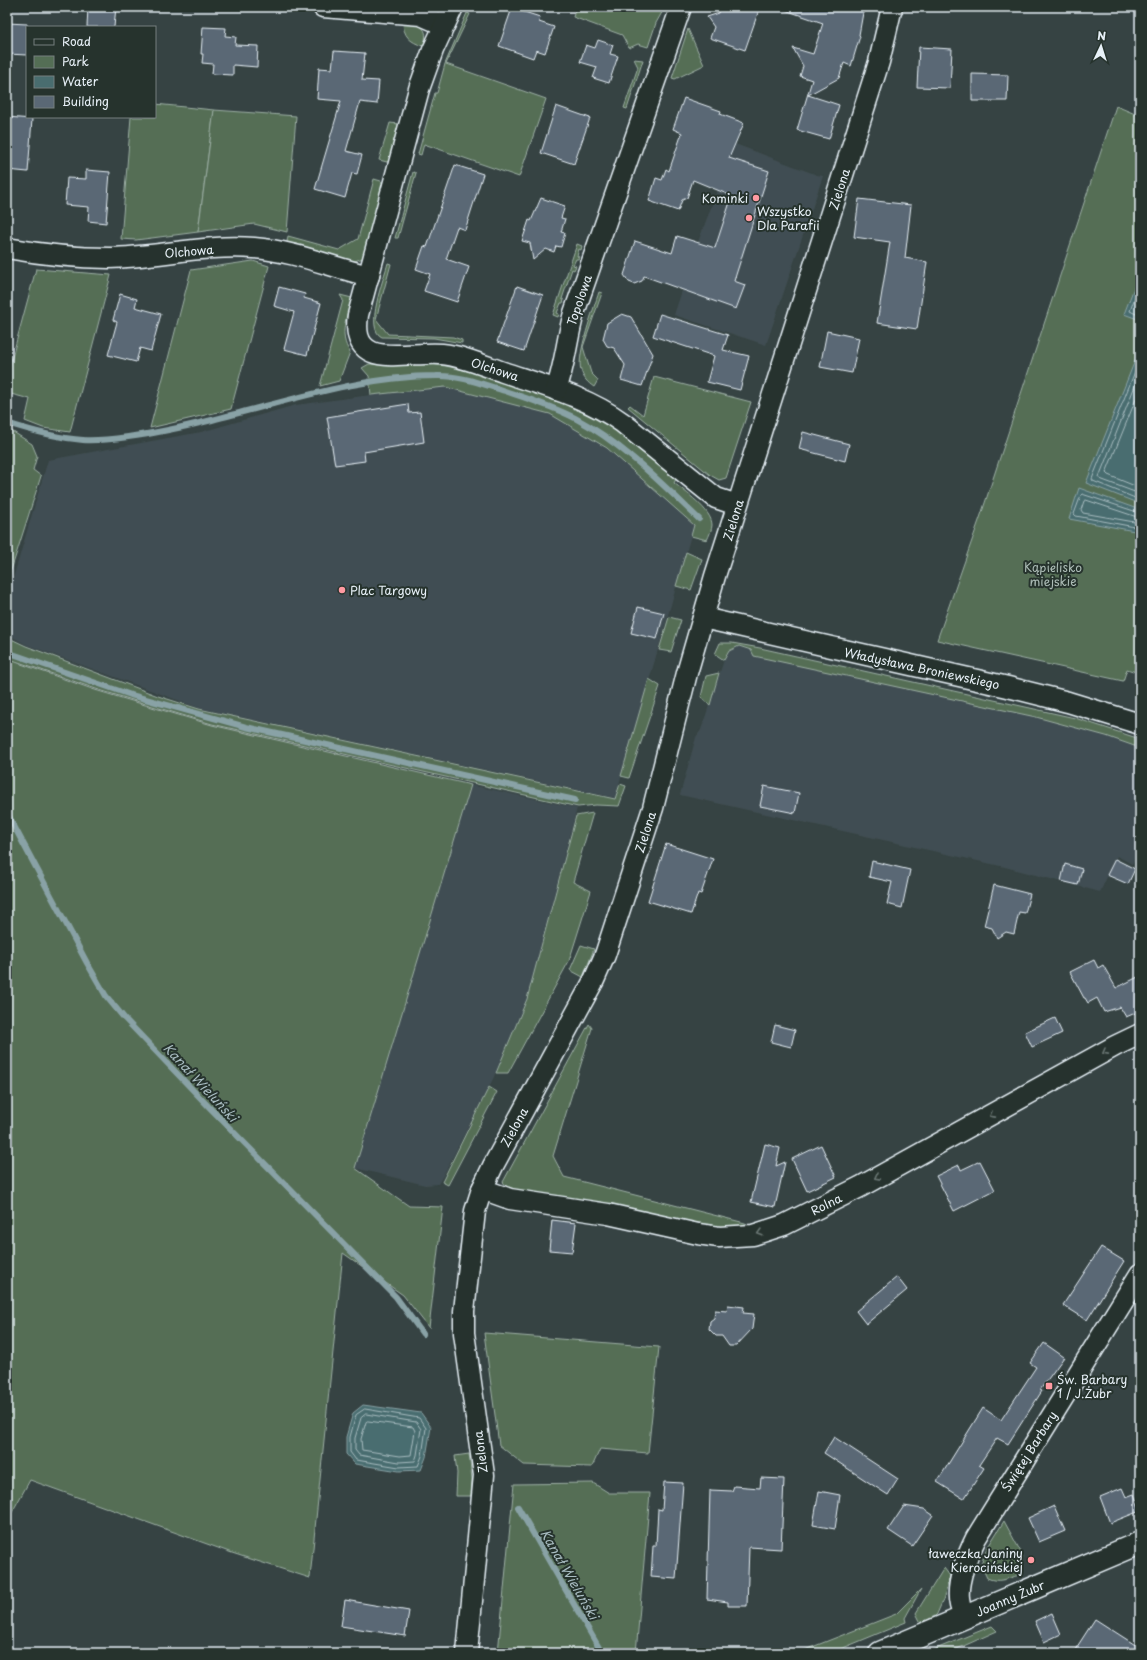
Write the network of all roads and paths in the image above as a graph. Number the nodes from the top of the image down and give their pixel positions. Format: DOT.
graph roads {
  1 [pos="322,7"];
  2 [pos="453,7"];
  3 [pos="681,7"];
  4 [pos="892,7"];
  5 [pos="444,25"];
  6 [pos="7,248"];
  7 [pos="369,276"];
  8 [pos="556,390"];
  9 [pos="737,505"];
  10 [pos="703,618"];
  11 [pos="1140,724"];
  12 [pos="1140,1034"];
  13 [pos="482,1189"];
  14 [pos="1140,1274"];
  15 [pos="1140,1543"];
  16 [pos="965,1617"];
  17 [pos="467,1653"];
  18 [pos="880,1653"];
  1 -- 5 [label="street"];
  2 -- 5 [label="street, Olchowa"];
  3 -- 8 [label="street, Topolowa"];
  4 -- 9 [label="street, Zielona"];
  5 -- 7 [label="street, Olchowa"];
  6 -- 7 [label="street, Olchowa"];
  7 -- 8 [label="street, Olchowa"];
  8 -- 9 [label="street"];
  9 -- 10 [label="street, Zielona"];
  10 -- 11 [label="street, Władysława Broniewskiego"];
  10 -- 13 [label="street, Zielona"];
  12 -- 13 [label="street, Rolna, one-way"];
  13 -- 17 [label="street, Zielona"];
  14 -- 16 [label="street, Świętej Barbary"];
  15 -- 16 [label="street, Joanny Żubr"];
  16 -- 18 [label="street, Joanny Żubr"];
}
